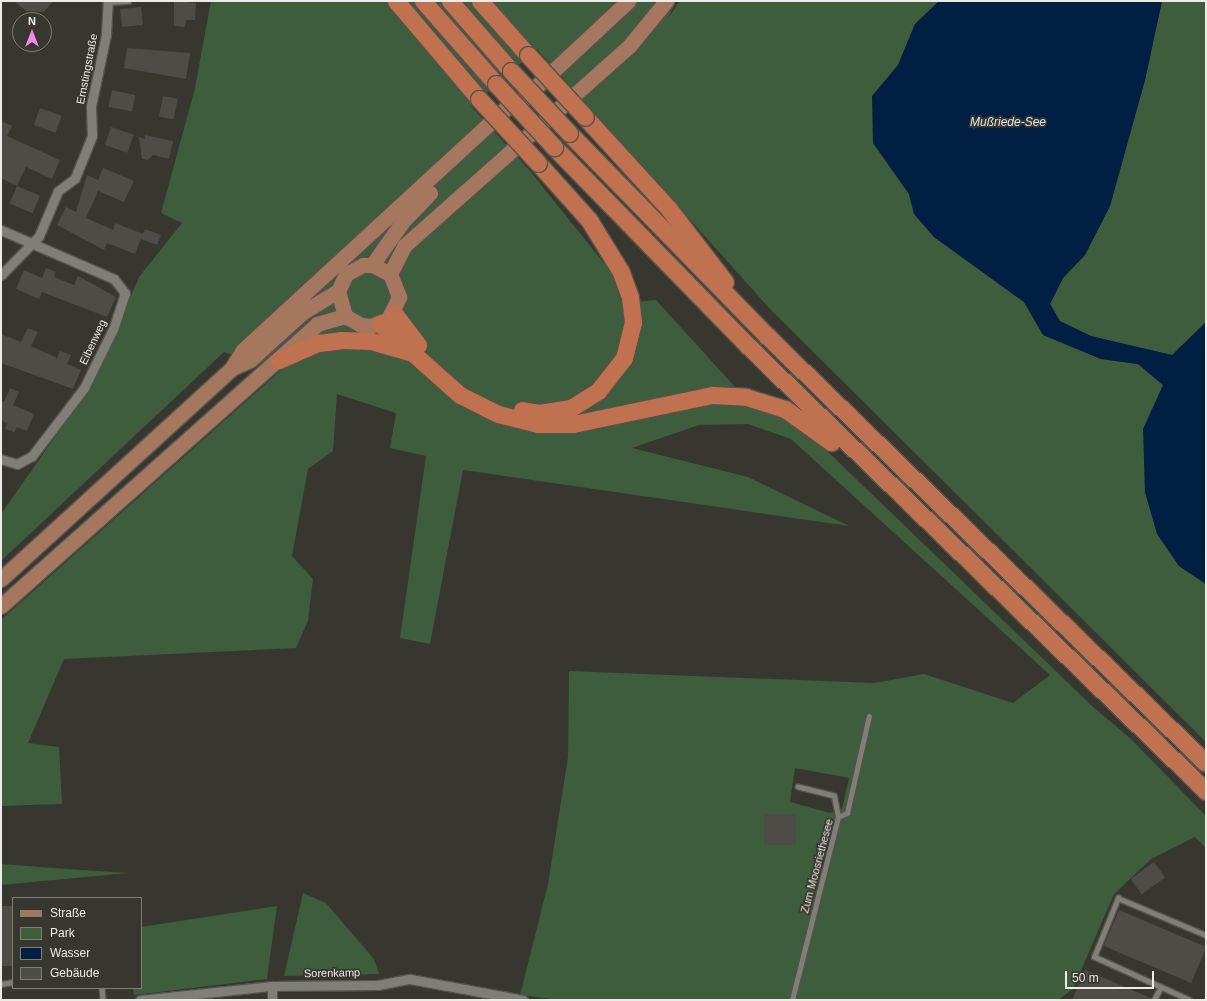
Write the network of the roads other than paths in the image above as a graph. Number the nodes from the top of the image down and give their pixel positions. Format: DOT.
graph roads {
  1 [pos="108,1"];
  2 [pos="128,1"];
  3 [pos="396,1"];
  4 [pos="423,1"];
  5 [pos="450,1"];
  6 [pos="480,1"];
  7 [pos="628,1"];
  8 [pos="666,1"];
  9 [pos="521,101"];
  10 [pos="1,230"];
  11 [pos="32,244"];
  12 [pos="372,265"];
  13 [pos="390,274"];
  14 [pos="1,275"];
  15 [pos="338,291"];
  16 [pos="394,312"];
  17 [pos="345,316"];
  18 [pos="380,324"];
  19 [pos="767,336"];
  20 [pos="414,354"];
  21 [pos="279,360"];
  22 [pos="232,368"];
  23 [pos="1,460"];
  24 [pos="890,484"];
  25 [pos="1,579"];
  26 [pos="1,606"];
  27 [pos="869,716"];
  28 [pos="1206,764"];
  29 [pos="798,787"];
  30 [pos="1206,791"];
  31 [pos="838,817"];
  32 [pos="1206,935"];
  33 [pos="12,982"];
  34 [pos="1,984"];
  35 [pos="272,986"];
  36 [pos="1160,988"];
  37 [pos="102,989"];
  38 [pos="103,1000"];
  39 [pos="140,1000"];
  40 [pos="272,1000"];
  41 [pos="523,1000"];
  42 [pos="792,1000"];
  43 [pos="1154,1000"];
  44 [pos="1189,1000"];
  1 -- 2 [label="lane"];
  1 -- 11 [label="street, Ernstingstraße"];
  3 -- 16 [label="highway, bridge"];
  4 -- 24 [label="highway, bridge"];
  5 -- 19 [label="highway, bridge"];
  6 -- 19 [label="highway, bridge"];
  7 -- 9 [label="main road"];
  8 -- 13 [label="main road"];
  9 -- 12 [label="main road"];
  9 -- 22 [label="main road"];
  10 -- 11 [label="street"];
  11 -- 14 [label="street, Ernstingstraße"];
  11 -- 23 [label="street, Eibenweg"];
  12 -- 13 [label="main road"];
  12 -- 15 [label="main road"];
  13 -- 16 [label="main road"];
  15 -- 17 [label="main road"];
  15 -- 22 [label="main road"];
  16 -- 18 [label="main road"];
  17 -- 18 [label="main road"];
  17 -- 21 [label="main road"];
  18 -- 20 [label="highway"];
  19 -- 28 [label="highway"];
  20 -- 21 [label="highway"];
  20 -- 24 [label="highway"];
  21 -- 26 [label="main road"];
  22 -- 25 [label="main road"];
  24 -- 30 [label="highway"];
  27 -- 31 [label="lane, Zum Moosriethesee"];
  29 -- 31 [label="lane"];
  31 -- 42 [label="lane, Zum Moosriethesee"];
  32 -- 36 [label="lane"];
  33 -- 34 [label="lane"];
  35 -- 39 [label="street, Sorenkamp"];
  35 -- 40 [label="street"];
  35 -- 41 [label="street, Sorenkamp"];
  36 -- 43 [label="lane"];
  36 -- 44 [label="lane"];
  37 -- 38 [label="lane"];
}
